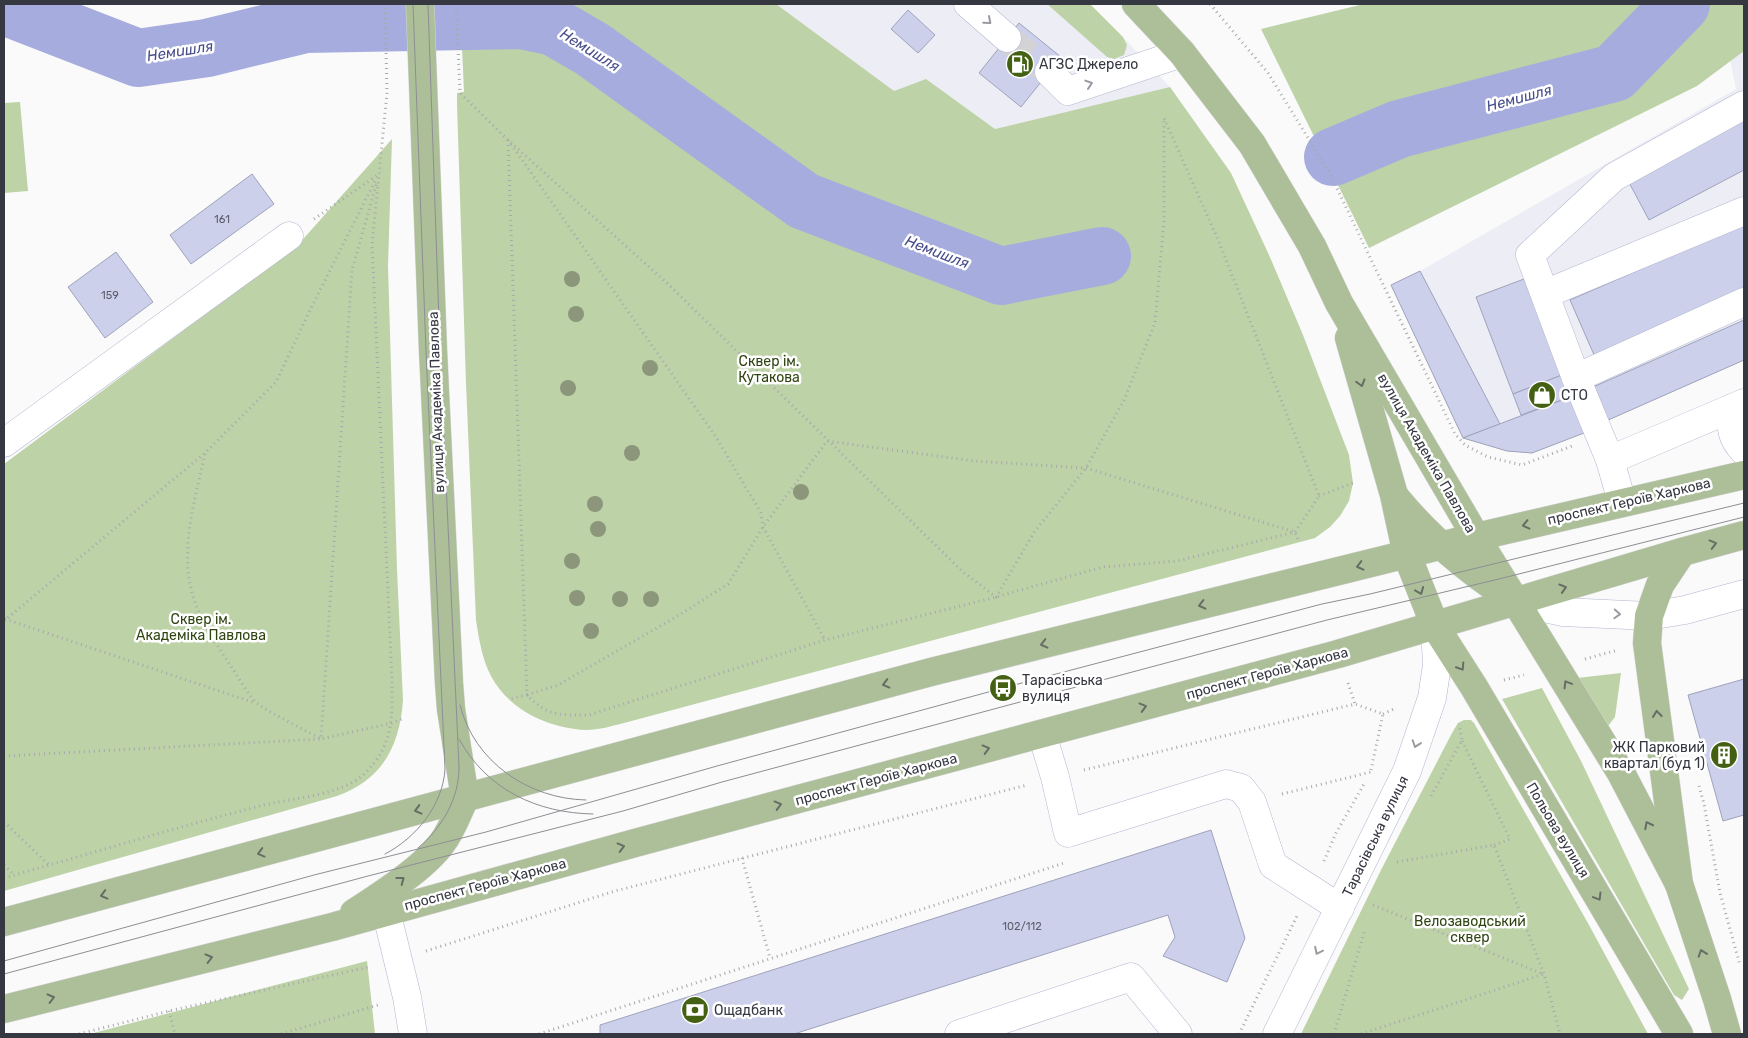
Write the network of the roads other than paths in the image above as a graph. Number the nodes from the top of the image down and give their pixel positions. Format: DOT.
graph roads {
  1 [pos="420,4"];
  2 [pos="968,4"];
  3 [pos="1136,4"];
  4 [pos="1007,38"];
  5 [pos="1182,53"];
  6 [pos="1048,72"];
  7 [pos="1744,105"];
  8 [pos="1744,211"];
  9 [pos="289,236"];
  10 [pos="1545,294"];
  11 [pos="1744,302"];
  12 [pos="1339,303"];
  13 [pos="1576,378"];
  14 [pos="1738,406"];
  15 [pos="4,443"];
  16 [pos="1744,451"];
  17 [pos="1610,460"];
  18 [pos="1744,475"];
  19 [pos="1394,495"];
  20 [pos="1622,502"];
  21 [pos="1744,536"];
  22 [pos="1476,537"];
  23 [pos="1441,546"];
  24 [pos="1682,552"];
  25 [pos="1407,555"];
  26 [pos="1744,594"];
  27 [pos="1516,602"];
  28 [pos="1649,616"];
  29 [pos="1435,626"];
  30 [pos="1042,734"];
  31 [pos="465,798"];
  32 [pos="1678,884"];
  33 [pos="1340,908"];
  34 [pos="386,912"];
  35 [pos="4,922"];
  36 [pos="332,927"];
  37 [pos="4,1009"];
  38 [pos="412,1034"];
  39 [pos="959,1034"];
  40 [pos="1178,1034"];
  41 [pos="1277,1034"];
  42 [pos="1679,1034"];
  43 [pos="1727,1034"];
  1 -- 31 [label="main road, вулиця Академіка Павлова"];
  2 -- 4 [label="street, one-way"];
  3 -- 5 [label="main road, вулиця Академіка Павлова"];
  6 -- 5 [label="street, one-way"];
  5 -- 12 [label="main road, вулиця Академіка Павлова"];
  7 -- 10 [label="street"];
  8 -- 10 [label="street"];
  9 -- 15 [label="street"];
  10 -- 13 [label="street"];
  11 -- 13 [label="street"];
  12 -- 19 [label="main road, вулиця Академіка Павлова, one-way"];
  12 -- 22 [label="main road, вулиця Академіка Павлова"];
  13 -- 17 [label="street"];
  14 -- 16 [label="street"];
  14 -- 17 [label="street"];
  17 -- 20 [label="street"];
  18 -- 20 [label="main road, проспект Героїв Харкова"];
  19 -- 23 [label="main road"];
  19 -- 25 [label="main road, вулиця Академіка Павлова"];
  20 -- 22 [label="main road, проспект Героїв Харкова, one-way"];
  24 -- 21 [label="main road, проспект Героїв Харкова, one-way"];
  22 -- 23 [label="main road, проспект Героїв Харкова"];
  22 -- 27 [label="main road, вулиця Академіка Павлова"];
  23 -- 25 [label="main road, проспект Героїв Харкова"];
  23 -- 27 [label="main road"];
  27 -- 24 [label="main road, проспект Героїв Харкова, one-way"];
  24 -- 28 [label="main road"];
  25 -- 29 [label="main road, вулиця Академіка Павлова, one-way"];
  25 -- 31 [label="main road, проспект Героїв Харкова, one-way"];
  26 -- 28 [label="street"];
  27 -- 28 [label="street, one-way"];
  27 -- 29 [label="main road, проспект Героїв Харкова"];
  32 -- 27 [label="main road, one-way"];
  32 -- 28 [label="main road, one-way"];
  30 -- 29 [label="main road, проспект Героїв Харкова, one-way"];
  29 -- 33 [label="street, Тарасівська вулиця, one-way"];
  29 -- 42 [label="main road, Польова вулиця, one-way"];
  30 -- 33 [label="street"];
  34 -- 30 [label="main road, проспект Героїв Харкова, one-way"];
  31 -- 35 [label="main road, проспект Героїв Харкова, one-way"];
  36 -- 31 [label="main road, one-way"];
  43 -- 32 [label="main road, one-way"];
  33 -- 41 [label="street, Тарасівська вулиця, one-way"];
  34 -- 36 [label="main road, проспект Героїв Харкова"];
  34 -- 38 [label="street"];
  37 -- 36 [label="main road, проспект Героїв Харкова, one-way"];
  39 -- 40 [label="street"];
}
